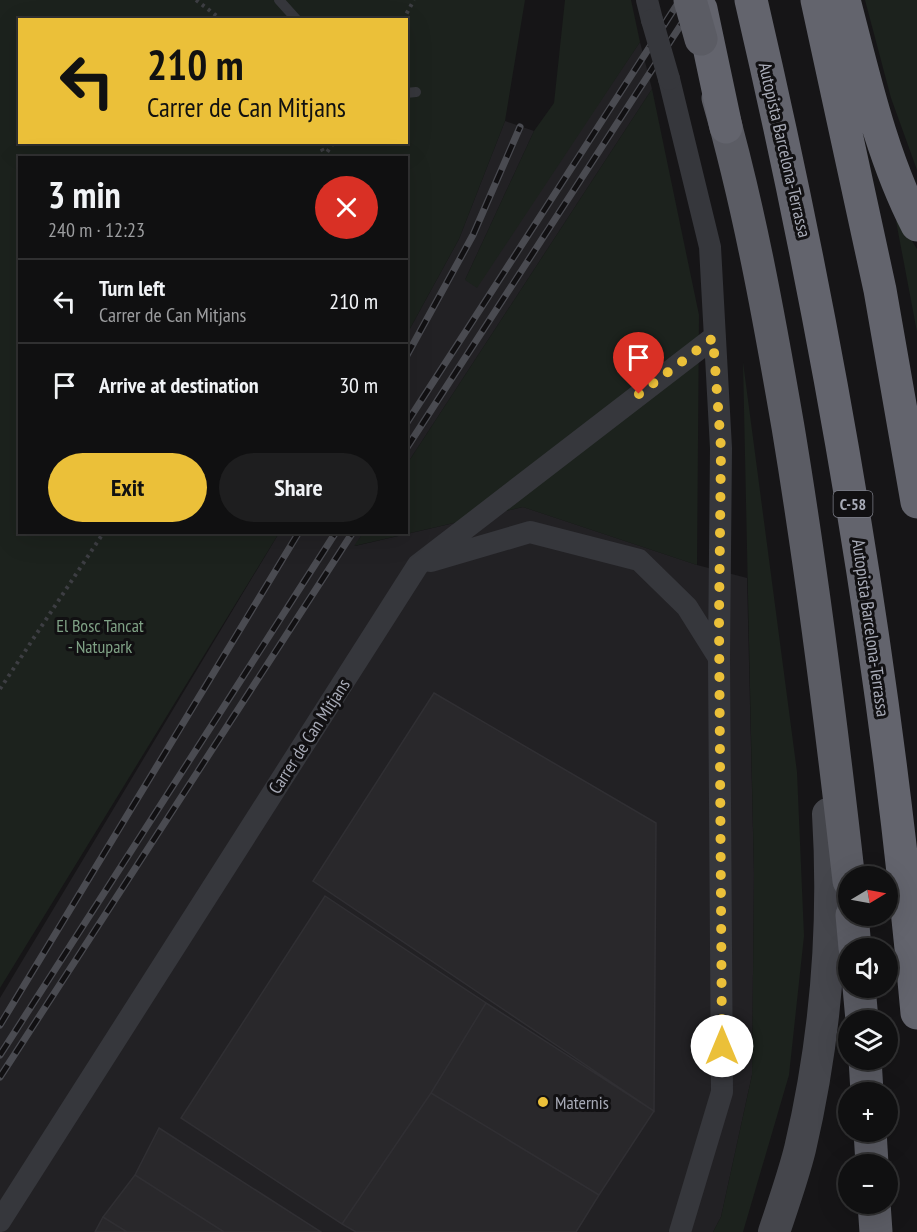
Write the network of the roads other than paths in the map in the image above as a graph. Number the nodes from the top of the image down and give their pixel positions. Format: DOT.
graph roads {
  1 [pos="279,0"];
  2 [pos="690,0"];
  3 [pos="699,0"];
  4 [pos="751,0"];
  5 [pos="817,0"];
  6 [pos="844,0"];
  7 [pos="650,10"];
  8 [pos="295,18"];
  9 [pos="704,36"];
  10 [pos="917,225"];
  11 [pos="713,338"];
  12 [pos="917,502"];
  13 [pos="418,565"];
  14 [pos="815,610"];
  15 [pos="719,658"];
  16 [pos="847,866"];
  17 [pos="917,1013"];
  18 [pos="875,1214"];
  19 [pos="0,1221"];
  20 [pos="680,1232"];
  21 [pos="774,1232"];
  22 [pos="876,1232"];
  1 -- 8 [label="lane"];
  2 -- 9 [label="highway, bridge"];
  3 -- 9 [label="highway"];
  4 -- 17 [label="highway, Autopista Barcelona-Terrassa / C-58"];
  5 -- 12 [label="highway"];
  6 -- 10 [label="highway"];
  7 -- 11 [label="street, bridge"];
  9 -- 14 [label="highway"];
  11 -- 13 [label="street, Carrer de Can Mitjans"];
  11 -- 15 [label="street"];
  13 -- 15 [label="street"];
  13 -- 19 [label="street, Carrer de Can Mitjans"];
  14 -- 16 [label="highway"];
  14 -- 21 [label="main road"];
  15 -- 20 [label="street"];
  18 -- 22 [label="highway"];
}
